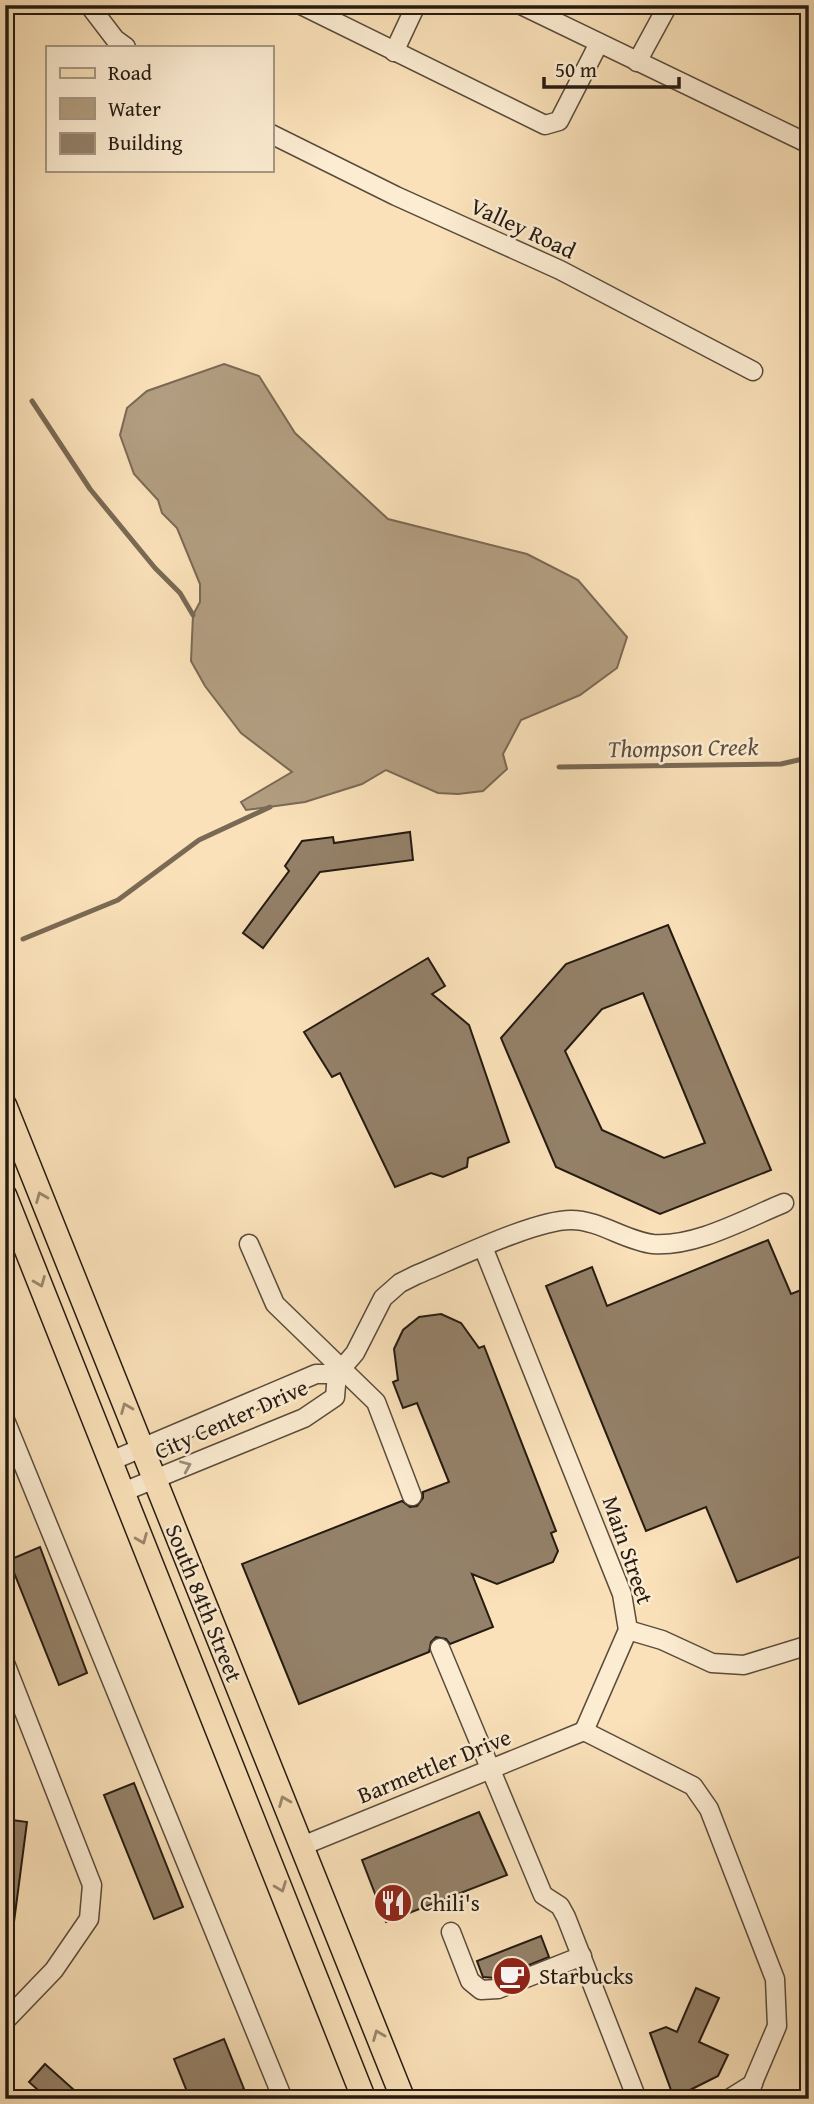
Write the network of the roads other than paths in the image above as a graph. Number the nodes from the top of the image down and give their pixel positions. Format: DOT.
graph roads {
  1 [pos="89,5"];
  2 [pos="301,5"];
  3 [pos="416,5"];
  4 [pos="521,5"];
  5 [pos="668,5"];
  6 [pos="599,44"];
  7 [pos="125,46"];
  8 [pos="394,52"];
  9 [pos="636,62"];
  10 [pos="273,135"];
  11 [pos="809,144"];
  12 [pos="752,371"];
  13 [pos="5,1107"];
  14 [pos="5,1196"];
  15 [pos="784,1203"];
  16 [pos="249,1244"];
  17 [pos="483,1247"];
  18 [pos="340,1371"];
  19 [pos="5,1420"];
  20 [pos="142,1448"];
  21 [pos="111,1461"];
  22 [pos="154,1479"];
  23 [pos="123,1492"];
  24 [pos="412,1496"];
  25 [pos="628,1630"];
  26 [pos="809,1645"];
  27 [pos="440,1648"];
  28 [pos="5,1664"];
  29 [pos="584,1731"];
  30 [pos="493,1769"];
  31 [pos="302,1846"];
  32 [pos="451,1933"];
  33 [pos="582,1956"];
  34 [pos="5,2021"];
  35 [pos="749,2092"];
  36 [pos="283,2099"];
  37 [pos="364,2099"];
  38 [pos="402,2099"];
  39 [pos="637,2099"];
  40 [pos="729,2099"];
  1 -- 7 [label="street"];
  2 -- 8 [label="street"];
  3 -- 8 [label="street"];
  4 -- 6 [label="street"];
  5 -- 9 [label="street"];
  6 -- 8 [label="street"];
  6 -- 9 [label="street"];
  9 -- 11 [label="street"];
  10 -- 12 [label="street, Valley Road"];
  20 -- 13 [label="main road, South 84th Street, one-way"];
  14 -- 21 [label="main road, South 84th Street, one-way"];
  15 -- 17 [label="street, City Center Drive"];
  16 -- 18 [label="street"];
  17 -- 18 [label="street, City Center Drive"];
  17 -- 25 [label="street, Main Street"];
  18 -- 20 [label="street, City Center Drive"];
  22 -- 18 [label="street, City Center Drive, one-way"];
  18 -- 24 [label="street"];
  19 -- 36 [label="street"];
  20 -- 21 [label="street, City Center Drive"];
  20 -- 22 [label="main road, South 84th Street"];
  21 -- 23 [label="main road, South 84th Street"];
  22 -- 23 [label="street, City Center Drive"];
  31 -- 22 [label="main road, South 84th Street, one-way"];
  23 -- 37 [label="main road, South 84th Street, one-way"];
  25 -- 26 [label="street"];
  25 -- 29 [label="street, Main Street"];
  27 -- 30 [label="street"];
  28 -- 34 [label="street"];
  29 -- 30 [label="street, Barmettler Drive"];
  29 -- 35 [label="street"];
  30 -- 31 [label="street, Barmettler Drive"];
  30 -- 33 [label="street"];
  38 -- 31 [label="main road, South 84th Street, one-way"];
  32 -- 33 [label="street"];
  33 -- 39 [label="street"];
  35 -- 40 [label="street"];
}
